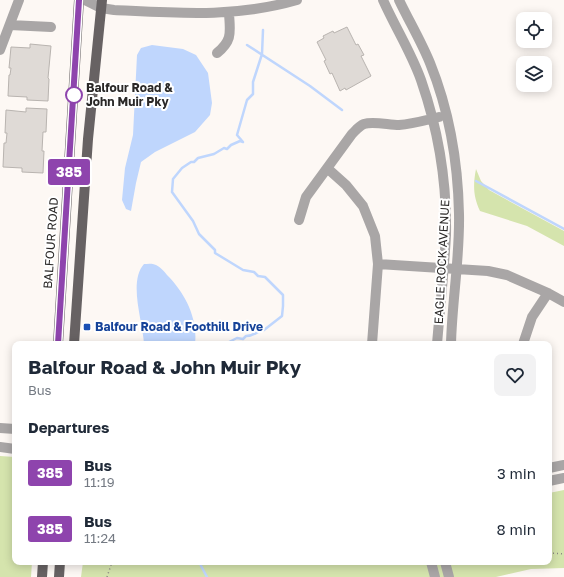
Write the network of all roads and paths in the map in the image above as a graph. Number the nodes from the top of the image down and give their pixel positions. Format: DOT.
graph roads {
  1 [pos="19,0"];
  2 [pos="79,0"];
  3 [pos="85,0"];
  4 [pos="297,0"];
  5 [pos="383,0"];
  6 [pos="399,0"];
  7 [pos="102,4"];
  8 [pos="230,13"];
  9 [pos="10,25"];
  10 [pos="51,28"];
  11 [pos="0,50"];
  12 [pos="217,53"];
  13 [pos="446,116"];
  14 [pos="432,118"];
  15 [pos="327,168"];
  16 [pos="298,220"];
  17 [pos="378,264"];
  18 [pos="443,268"];
  19 [pos="456,268"];
  20 [pos="548,293"];
  21 [pos="564,302"];
  22 [pos="58,341"];
  23 [pos="74,341"];
  24 [pos="372,341"];
  25 [pos="437,341"];
  26 [pos="451,341"];
  27 [pos="524,341"];
  28 [pos="0,428"];
  29 [pos="12,429"];
  30 [pos="0,447"];
  31 [pos="12,449"];
  32 [pos="564,465"];
  33 [pos="552,467"];
  34 [pos="564,478"];
  35 [pos="552,480"];
  36 [pos="552,554"];
  37 [pos="564,554"];
  38 [pos="43,565"];
  39 [pos="60,565"];
  40 [pos="111,565"];
  41 [pos="432,565"];
  42 [pos="446,565"];
  43 [pos="42,577"];
  44 [pos="59,577"];
  45 [pos="107,577"];
  46 [pos="435,577"];
  47 [pos="449,577"];
  1 -- 9 [label="street"];
  2 -- 22 [label="main road, BALFOUR ROAD"];
  3 -- 7 [label="street"];
  4 -- 8 [label="street"];
  5 -- 14 [label="street, EAGLE ROCK AVENUE"];
  6 -- 13 [label="street, EAGLE ROCK AVENUE"];
  7 -- 8 [label="street"];
  7 -- 23 [label="main road"];
  8 -- 12 [label="street"];
  9 -- 10 [label="street"];
  9 -- 11 [label="street"];
  13 -- 14 [label="street"];
  13 -- 19 [label="street, EAGLE ROCK AVENUE"];
  14 -- 15 [label="street"];
  14 -- 18 [label="street, EAGLE ROCK AVENUE"];
  15 -- 16 [label="street"];
  15 -- 17 [label="street"];
  17 -- 18 [label="street"];
  17 -- 24 [label="street"];
  18 -- 19 [label="street"];
  18 -- 25 [label="street, EAGLE ROCK AVENUE"];
  19 -- 20 [label="street"];
  19 -- 26 [label="street, EAGLE ROCK AVENUE"];
  20 -- 21 [label="street"];
  20 -- 27 [label="street"];
  28 -- 29 [label="street"];
  30 -- 31 [label="street"];
  32 -- 33 [label="street"];
  34 -- 35 [label="street"];
  36 -- 37 [label="path"];
  38 -- 43 [label="main road"];
  39 -- 44 [label="main road"];
  40 -- 45 [label="path"];
  41 -- 46 [label="street"];
  42 -- 47 [label="street"];
}
